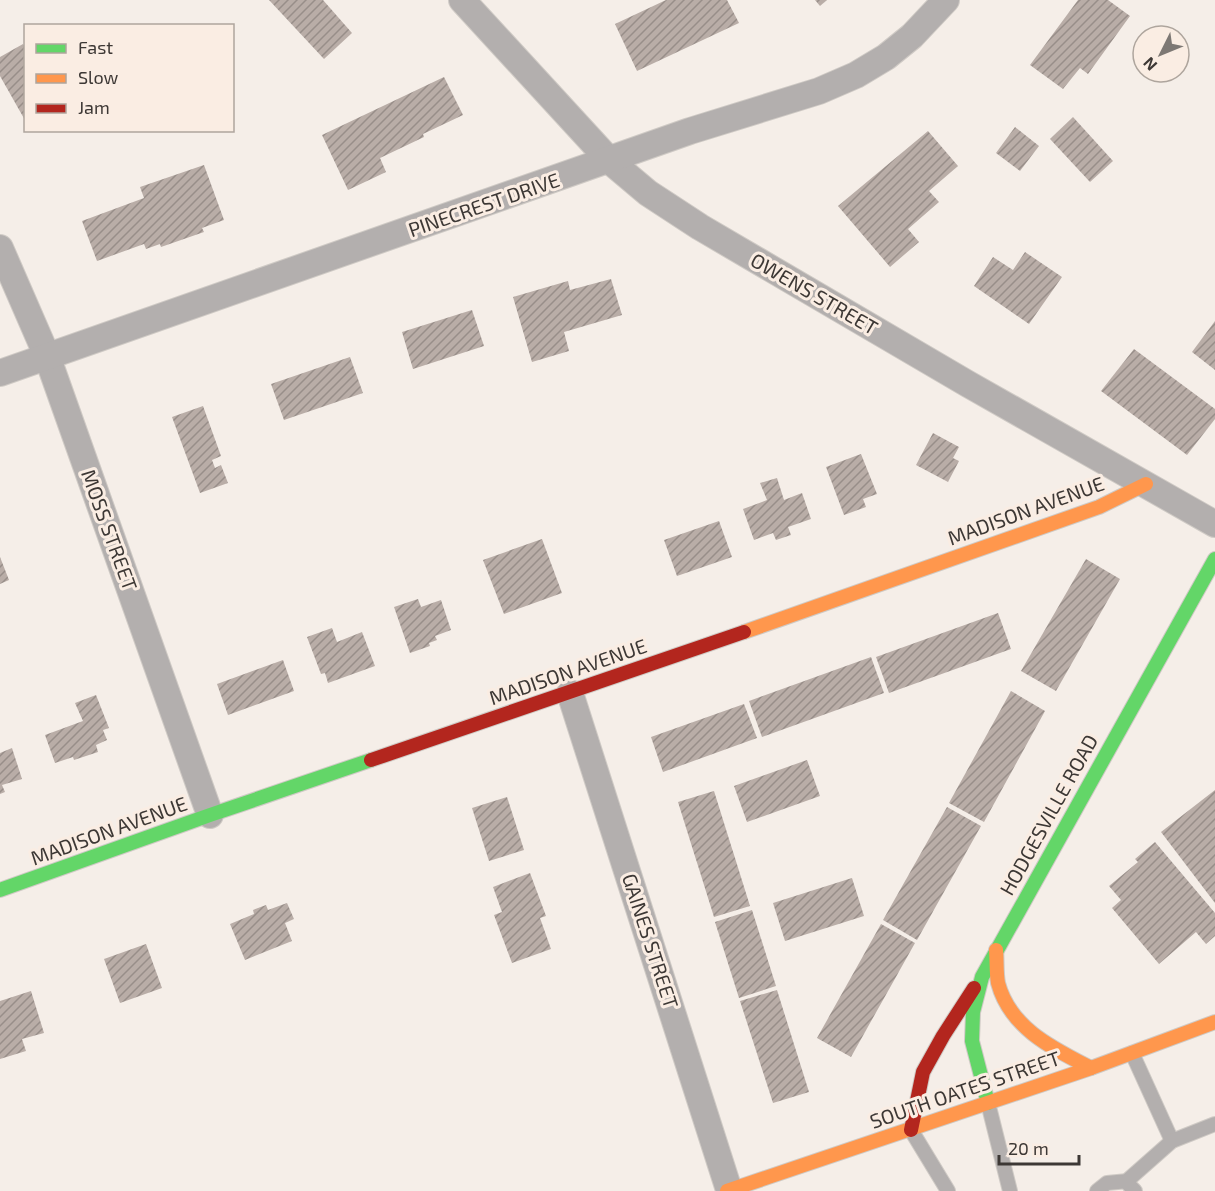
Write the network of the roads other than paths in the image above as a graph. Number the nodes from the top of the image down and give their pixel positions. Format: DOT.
graph roads {
  1 [pos="462,0"];
  2 [pos="946,0"];
  3 [pos="610,161"];
  4 [pos="0,248"];
  5 [pos="47,356"];
  6 [pos="0,373"];
  7 [pos="1146,484"];
  8 [pos="1215,524"];
  9 [pos="1215,559"];
  10 [pos="570,693"];
  11 [pos="210,815"];
  12 [pos="0,890"];
  13 [pos="996,950"];
  14 [pos="982,977"];
  15 [pos="1215,1022"];
  16 [pos="1132,1053"];
  17 [pos="1091,1068"];
  18 [pos="988,1103"];
  19 [pos="1215,1124"];
  20 [pos="911,1130"];
  21 [pos="1172,1141"];
  22 [pos="1132,1186"];
  23 [pos="728,1191"];
  24 [pos="948,1191"];
  25 [pos="1010,1191"];
  26 [pos="1097,1191"];
  1 -- 3 [label="street, OWENS STREET"];
  2 -- 3 [label="street, PINECREST DRIVE"];
  3 -- 5 [label="street, PINECREST DRIVE"];
  3 -- 7 [label="street, OWENS STREET"];
  4 -- 5 [label="street, MOSS STREET"];
  5 -- 6 [label="street, PINECREST DRIVE"];
  5 -- 11 [label="street, MOSS STREET"];
  7 -- 8 [label="street, OWENS STREET"];
  7 -- 10 [label="street, MADISON AVENUE"];
  9 -- 13 [label="street, HODGESVILLE ROAD"];
  10 -- 11 [label="street, MADISON AVENUE"];
  10 -- 23 [label="street, GAINES STREET"];
  11 -- 12 [label="street, MADISON AVENUE"];
  13 -- 14 [label="street, HODGESVILLE ROAD"];
  13 -- 17 [label="street"];
  14 -- 18 [label="street, HODGESVILLE ROAD"];
  14 -- 20 [label="street"];
  15 -- 16 [label="street, SOUTH OATES STREET"];
  16 -- 17 [label="street, SOUTH OATES STREET"];
  16 -- 21 [label="lane"];
  17 -- 18 [label="street, SOUTH OATES STREET"];
  18 -- 20 [label="street, SOUTH OATES STREET"];
  18 -- 25 [label="lane"];
  19 -- 21 [label="lane"];
  20 -- 23 [label="street, SOUTH OATES STREET"];
  20 -- 24 [label="lane"];
  21 -- 22 [label="lane"];
  22 -- 26 [label="lane"];
}
